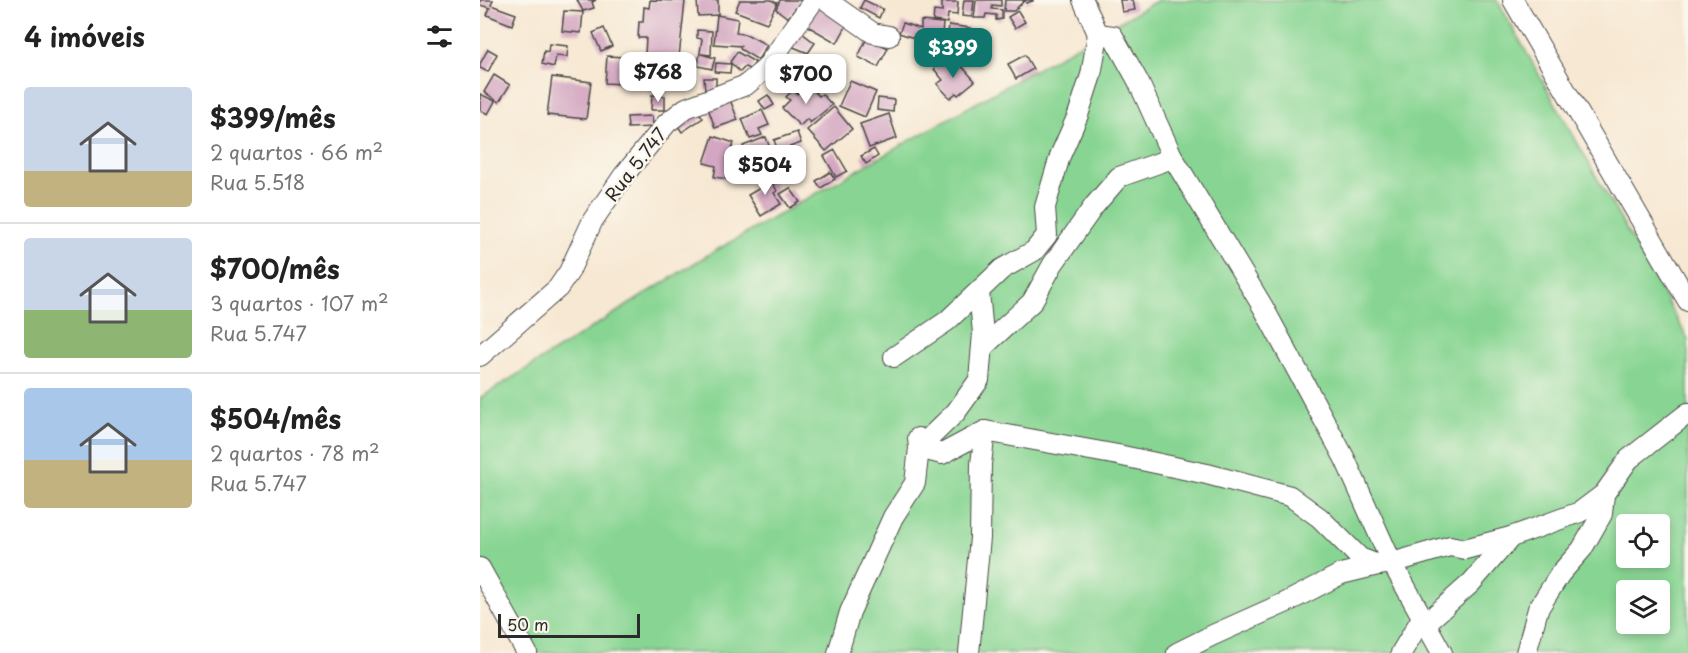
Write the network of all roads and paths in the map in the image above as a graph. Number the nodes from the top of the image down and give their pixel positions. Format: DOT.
graph roads {
  1 [pos="814,0"];
  2 [pos="826,0"];
  3 [pos="1083,0"];
  4 [pos="1513,0"];
  5 [pos="1098,34"];
  6 [pos="889,36"];
  7 [pos="1172,156"];
  8 [pos="979,292"];
  9 [pos="1688,301"];
  10 [pos="982,348"];
  11 [pos="480,356"];
  12 [pos="894,357"];
  13 [pos="1688,413"];
  14 [pos="985,431"];
  15 [pos="919,443"];
  16 [pos="1604,494"];
  17 [pos="1511,537"];
  18 [pos="1385,564"];
  19 [pos="480,568"];
  20 [pos="1424,621"];
  21 [pos="527,653"];
  22 [pos="838,653"];
  23 [pos="969,653"];
  24 [pos="1177,653"];
  25 [pos="1401,653"];
  26 [pos="1442,653"];
  27 [pos="1526,653"];
  1 -- 11 [label="street, Rua 5.747"];
  2 -- 6 [label="street"];
  3 -- 5 [label="street"];
  4 -- 9 [label="street"];
  5 -- 7 [label="street"];
  5 -- 8 [label="street"];
  7 -- 10 [label="street"];
  7 -- 18 [label="street"];
  8 -- 10 [label="street"];
  8 -- 12 [label="street"];
  10 -- 15 [label="street"];
  13 -- 16 [label="street"];
  14 -- 15 [label="street"];
  14 -- 18 [label="street"];
  14 -- 23 [label="street"];
  15 -- 22 [label="street"];
  16 -- 17 [label="street"];
  16 -- 27 [label="street"];
  17 -- 18 [label="street"];
  17 -- 20 [label="street"];
  18 -- 20 [label="street"];
  18 -- 24 [label="street"];
  19 -- 21 [label="street"];
  20 -- 25 [label="street"];
  20 -- 26 [label="street"];
}
